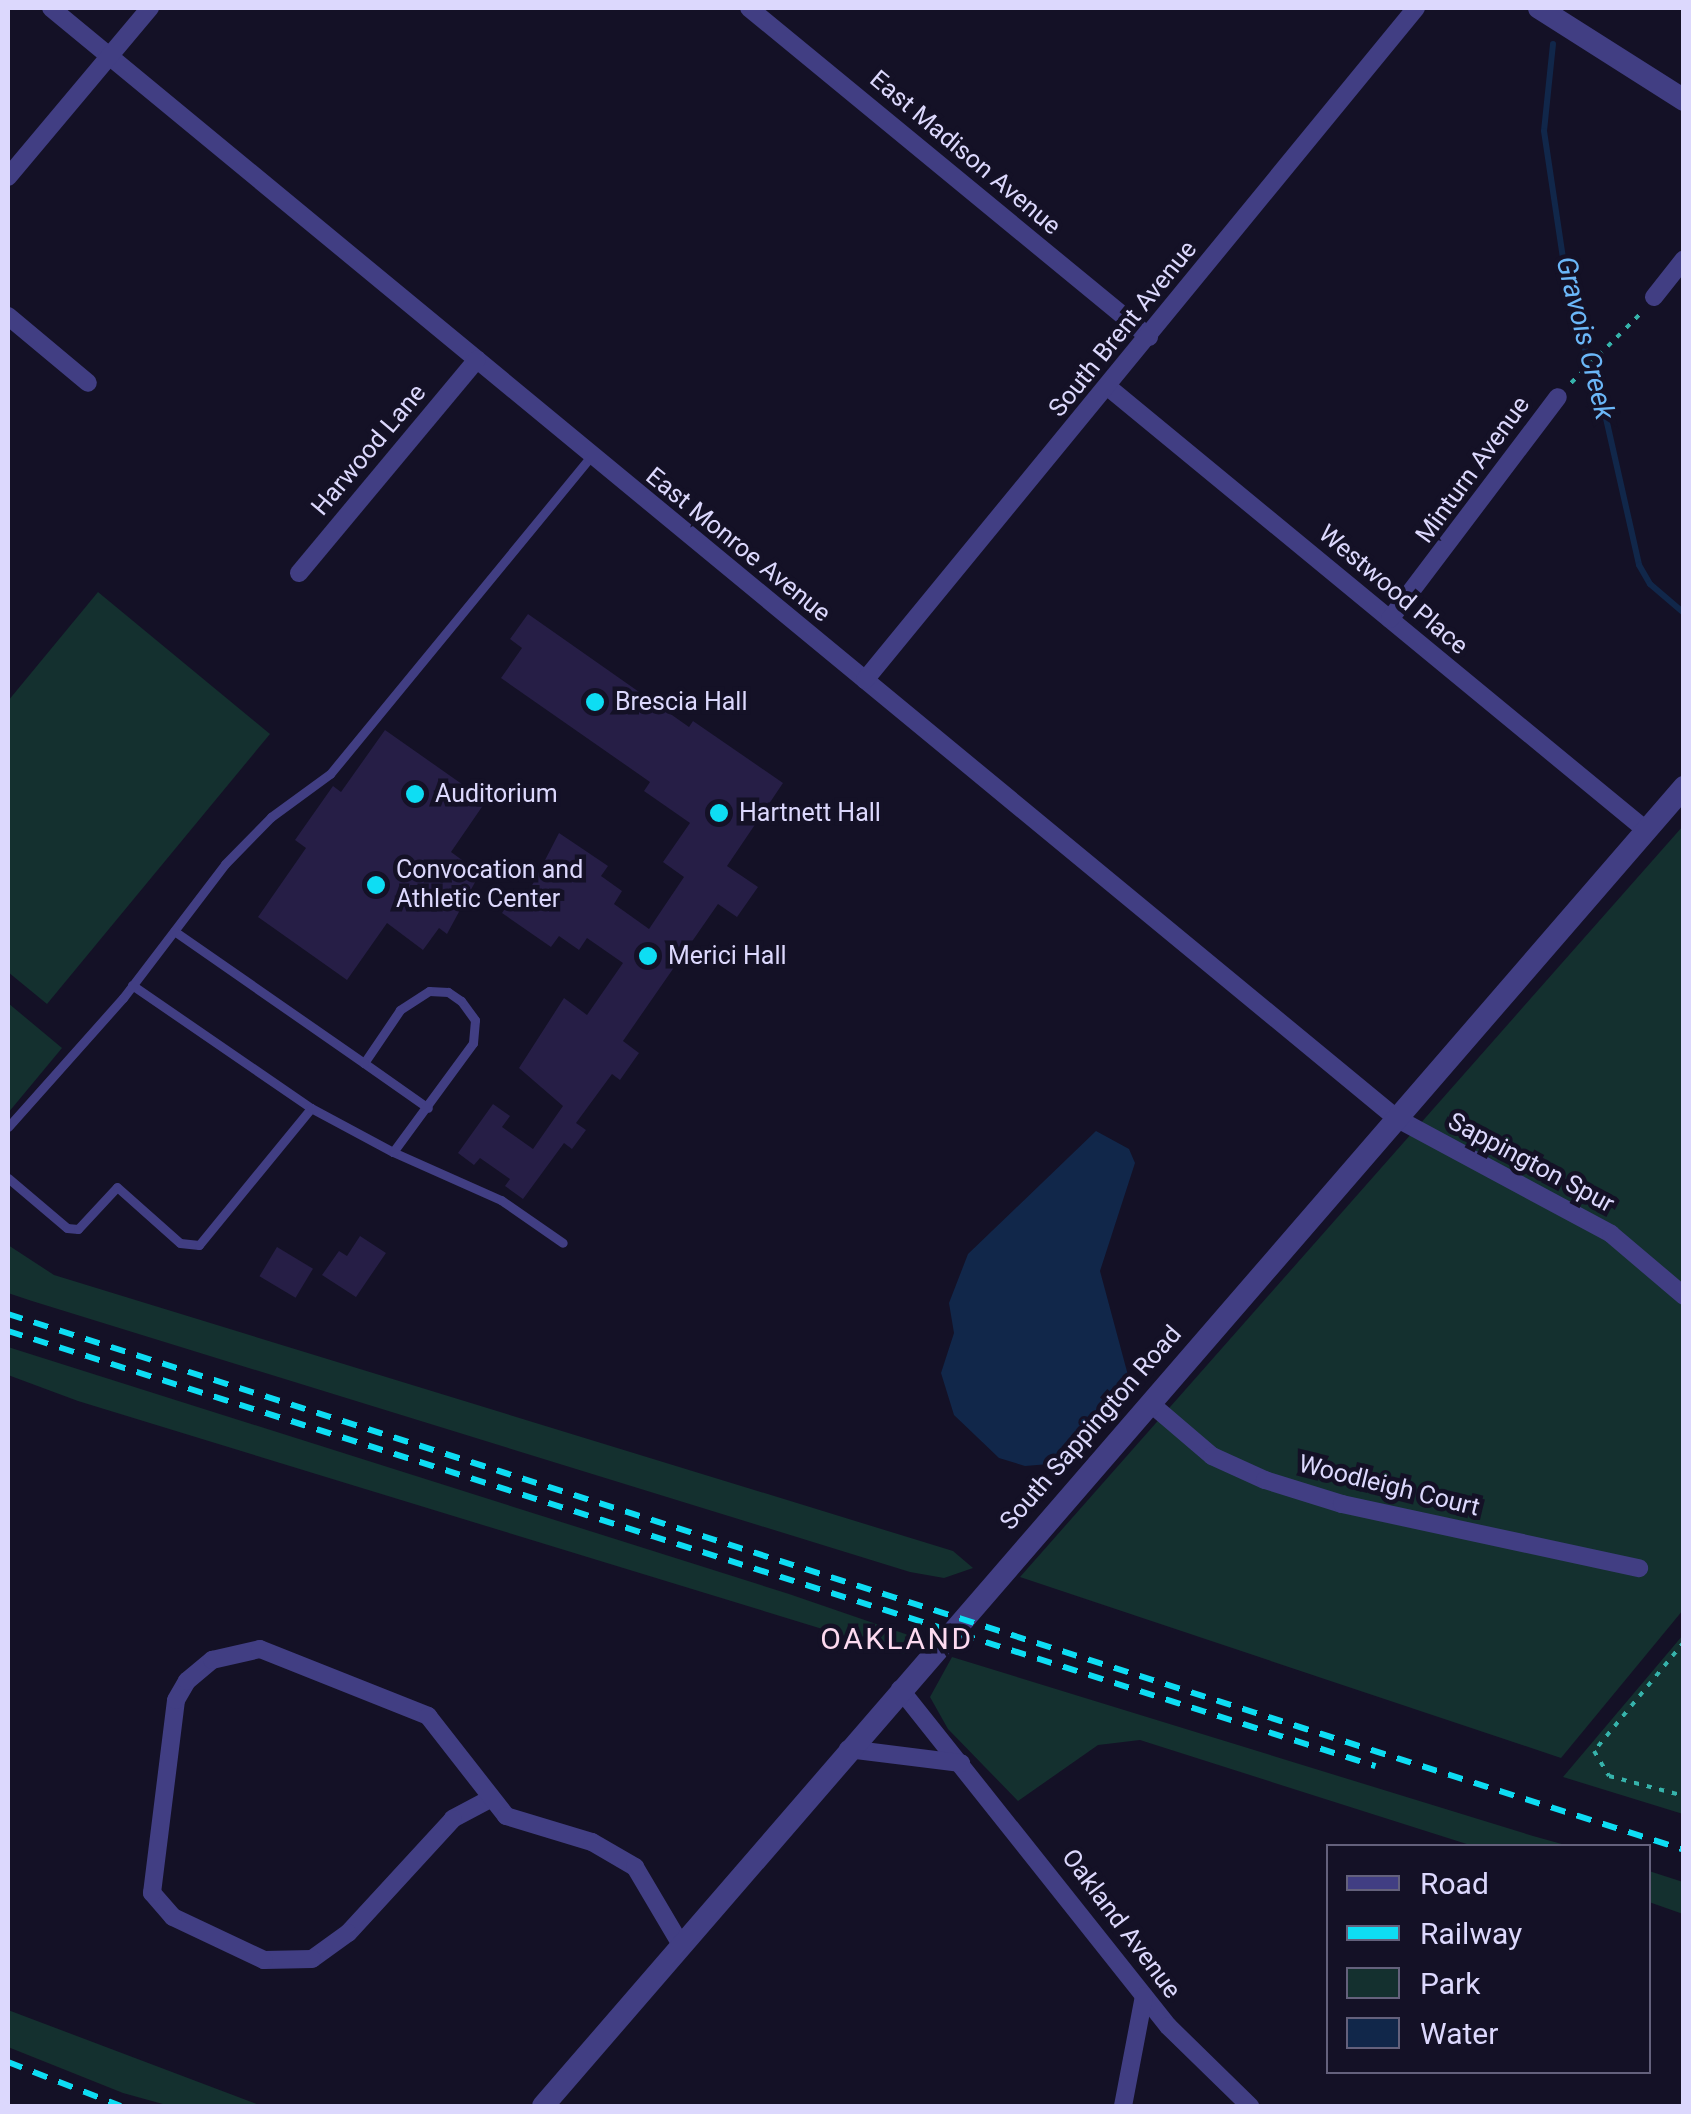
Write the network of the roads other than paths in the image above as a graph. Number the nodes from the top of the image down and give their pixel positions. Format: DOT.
graph roads {
  1 [pos="50,8"];
  2 [pos="150,8"];
  3 [pos="750,8"];
  4 [pos="1416,8"];
  5 [pos="1539,8"];
  6 [pos="108,56"];
  7 [pos="1684,100"];
  8 [pos="8,178"];
  9 [pos="1684,259"];
  10 [pos="1654,297"];
  11 [pos="8,316"];
  12 [pos="1148,337"];
  13 [pos="477,359"];
  14 [pos="88,383"];
  15 [pos="1108,387"];
  16 [pos="1558,397"];
  17 [pos="590,457"];
  18 [pos="300,573"];
  19 [pos="1390,619"];
  20 [pos="866,680"];
  21 [pos="1684,787"];
  22 [pos="1647,831"];
  23 [pos="174,931"];
  24 [pos="132,986"];
  25 [pos="364,1063"];
  26 [pos="311,1108"];
  27 [pos="428,1108"];
  28 [pos="1396,1118"];
  29 [pos="8,1128"];
  30 [pos="393,1152"];
  31 [pos="8,1178"];
  32 [pos="563,1243"];
  33 [pos="1684,1296"];
  34 [pos="1150,1403"];
  35 [pos="1639,1568"];
  36 [pos="900,1688"];
  37 [pos="848,1748"];
  38 [pos="961,1762"];
  39 [pos="488,1800"];
  40 [pos="680,1943"];
  41 [pos="1144,1996"];
  42 [pos="543,2106"];
  43 [pos="1123,2106"];
  44 [pos="1243,2106"];
  1 -- 6 [label="street, East Monroe Avenue"];
  2 -- 6 [label="street"];
  3 -- 12 [label="street, East Madison Avenue"];
  4 -- 12 [label="street, South Brent Avenue"];
  5 -- 7 [label="street"];
  6 -- 8 [label="street"];
  6 -- 13 [label="street, East Monroe Avenue"];
  9 -- 10 [label="street"];
  11 -- 14 [label="street"];
  12 -- 15 [label="street, South Brent Avenue"];
  13 -- 17 [label="street, East Monroe Avenue"];
  13 -- 18 [label="street, Harwood Lane"];
  15 -- 19 [label="street, Westwood Place"];
  15 -- 20 [label="street, South Brent Avenue"];
  16 -- 19 [label="street, Minturn Avenue"];
  17 -- 20 [label="street, East Monroe Avenue"];
  17 -- 23 [label="lane"];
  19 -- 22 [label="street, Westwood Place"];
  20 -- 28 [label="street, East Monroe Avenue"];
  21 -- 22 [label="street, South Sappington Road"];
  22 -- 28 [label="street, South Sappington Road"];
  23 -- 24 [label="lane"];
  23 -- 25 [label="lane"];
  24 -- 26 [label="lane"];
  24 -- 29 [label="lane"];
  25 -- 27 [label="lane"];
  25 -- 27 [label="lane"];
  26 -- 30 [label="lane"];
  26 -- 31 [label="lane"];
  27 -- 30 [label="lane"];
  28 -- 33 [label="street, Sappington Spur"];
  28 -- 34 [label="street, South Sappington Road"];
  30 -- 32 [label="lane"];
  34 -- 35 [label="street, Woodleigh Court"];
  34 -- 36 [label="street, South Sappington Road"];
  36 -- 37 [label="street, South Sappington Road"];
  36 -- 38 [label="street, Oakland Avenue"];
  37 -- 38 [label="street"];
  37 -- 40 [label="street, South Sappington Road"];
  38 -- 41 [label="street, Oakland Avenue"];
  39 -- 39 [label="street"];
  39 -- 40 [label="street"];
  40 -- 42 [label="street, South Sappington Road"];
  41 -- 43 [label="street"];
  41 -- 44 [label="street, Oakland Avenue"];
}
